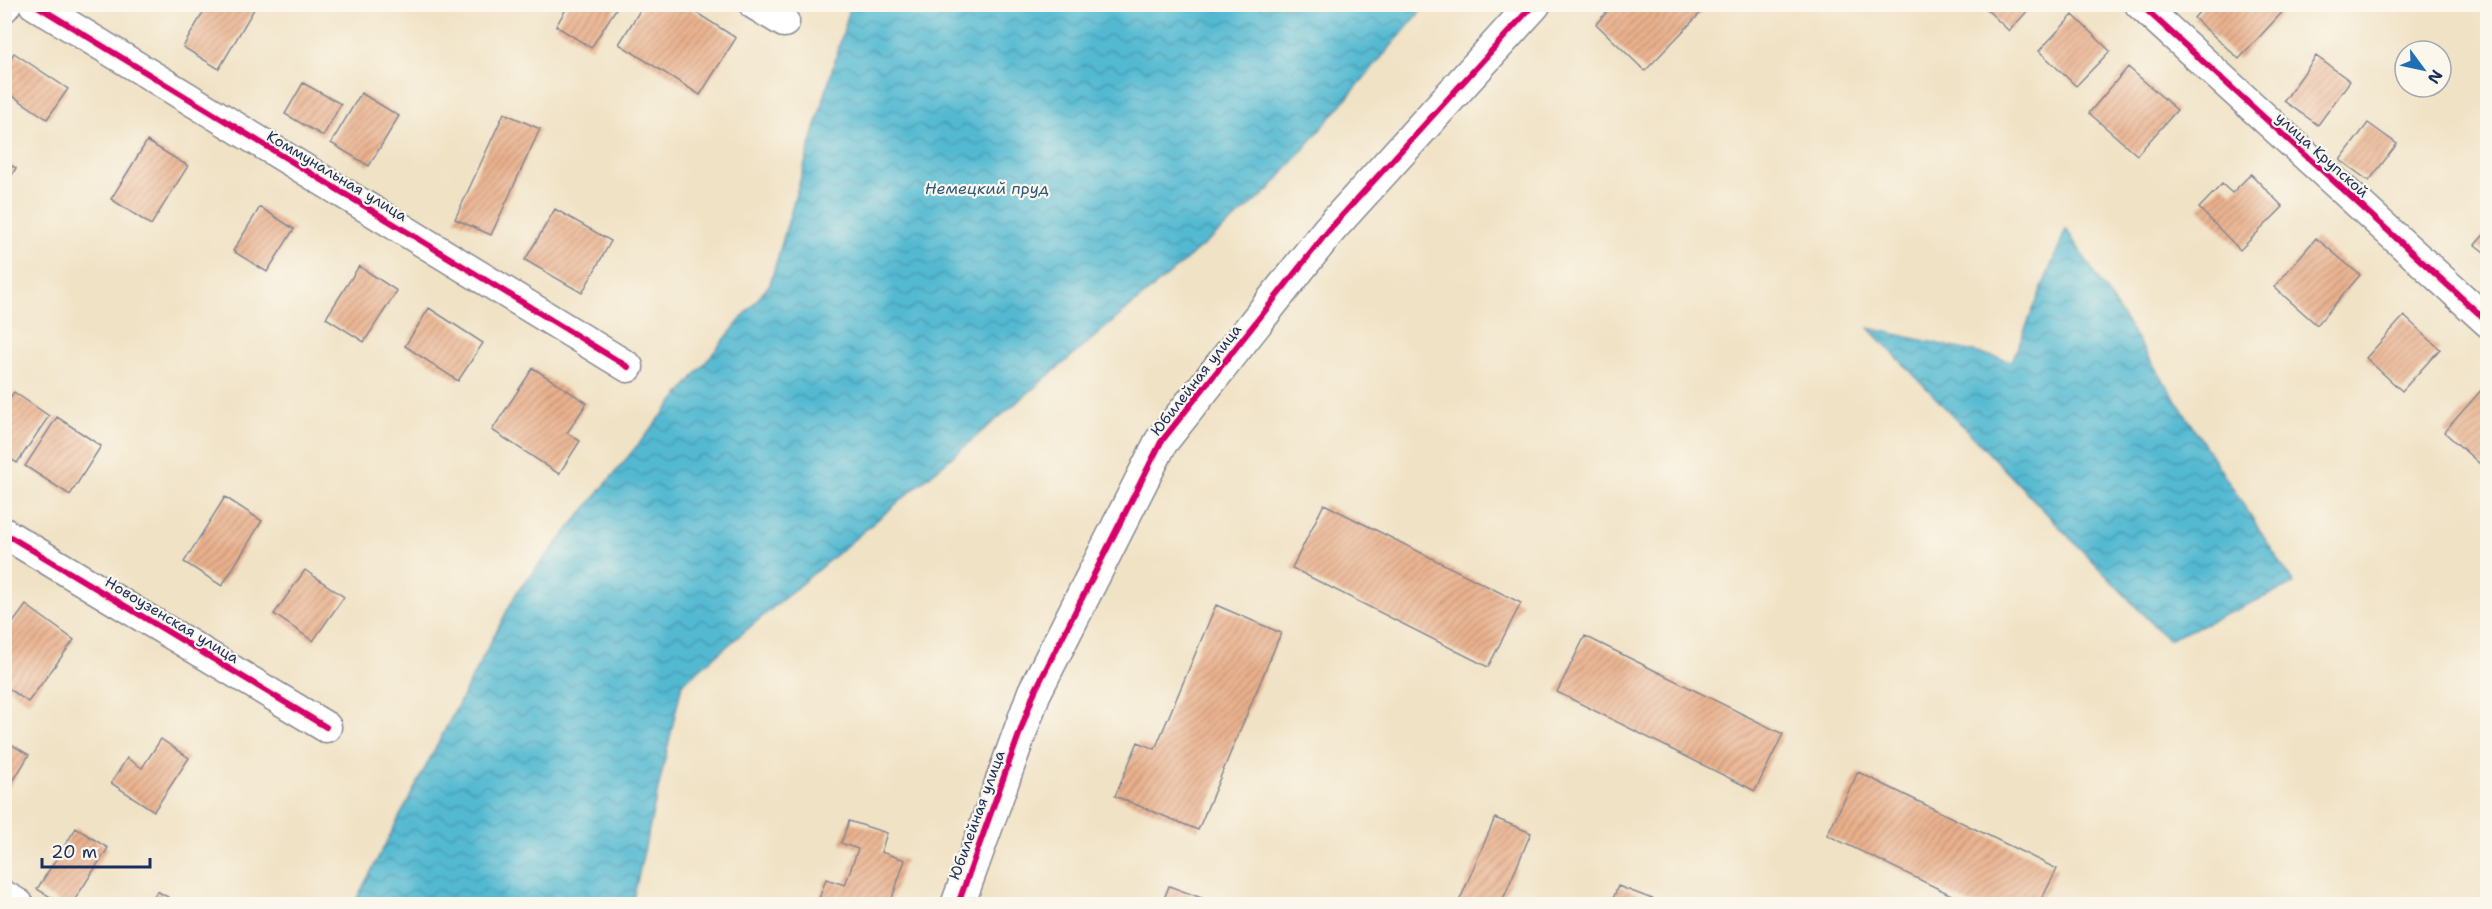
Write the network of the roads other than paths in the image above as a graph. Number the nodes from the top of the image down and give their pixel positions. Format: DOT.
graph roads {
  1 [pos="34,4"];
  2 [pos="754,4"];
  3 [pos="1534,4"];
  4 [pos="2140,4"];
  5 [pos="784,22"];
  6 [pos="2487,322"];
  7 [pos="628,368"];
  8 [pos="4,533"];
  9 [pos="326,727"];
  10 [pos="4,896"];
  11 [pos="18,904"];
  12 [pos="958,904"];
  1 -- 7 [label="street, Коммунальная улица"];
  2 -- 5 [label="street"];
  3 -- 12 [label="street, Юбилейная улица"];
  4 -- 6 [label="street, улица Крупской"];
  8 -- 9 [label="street, Новоузенская улица"];
  10 -- 11 [label="street"];
}
